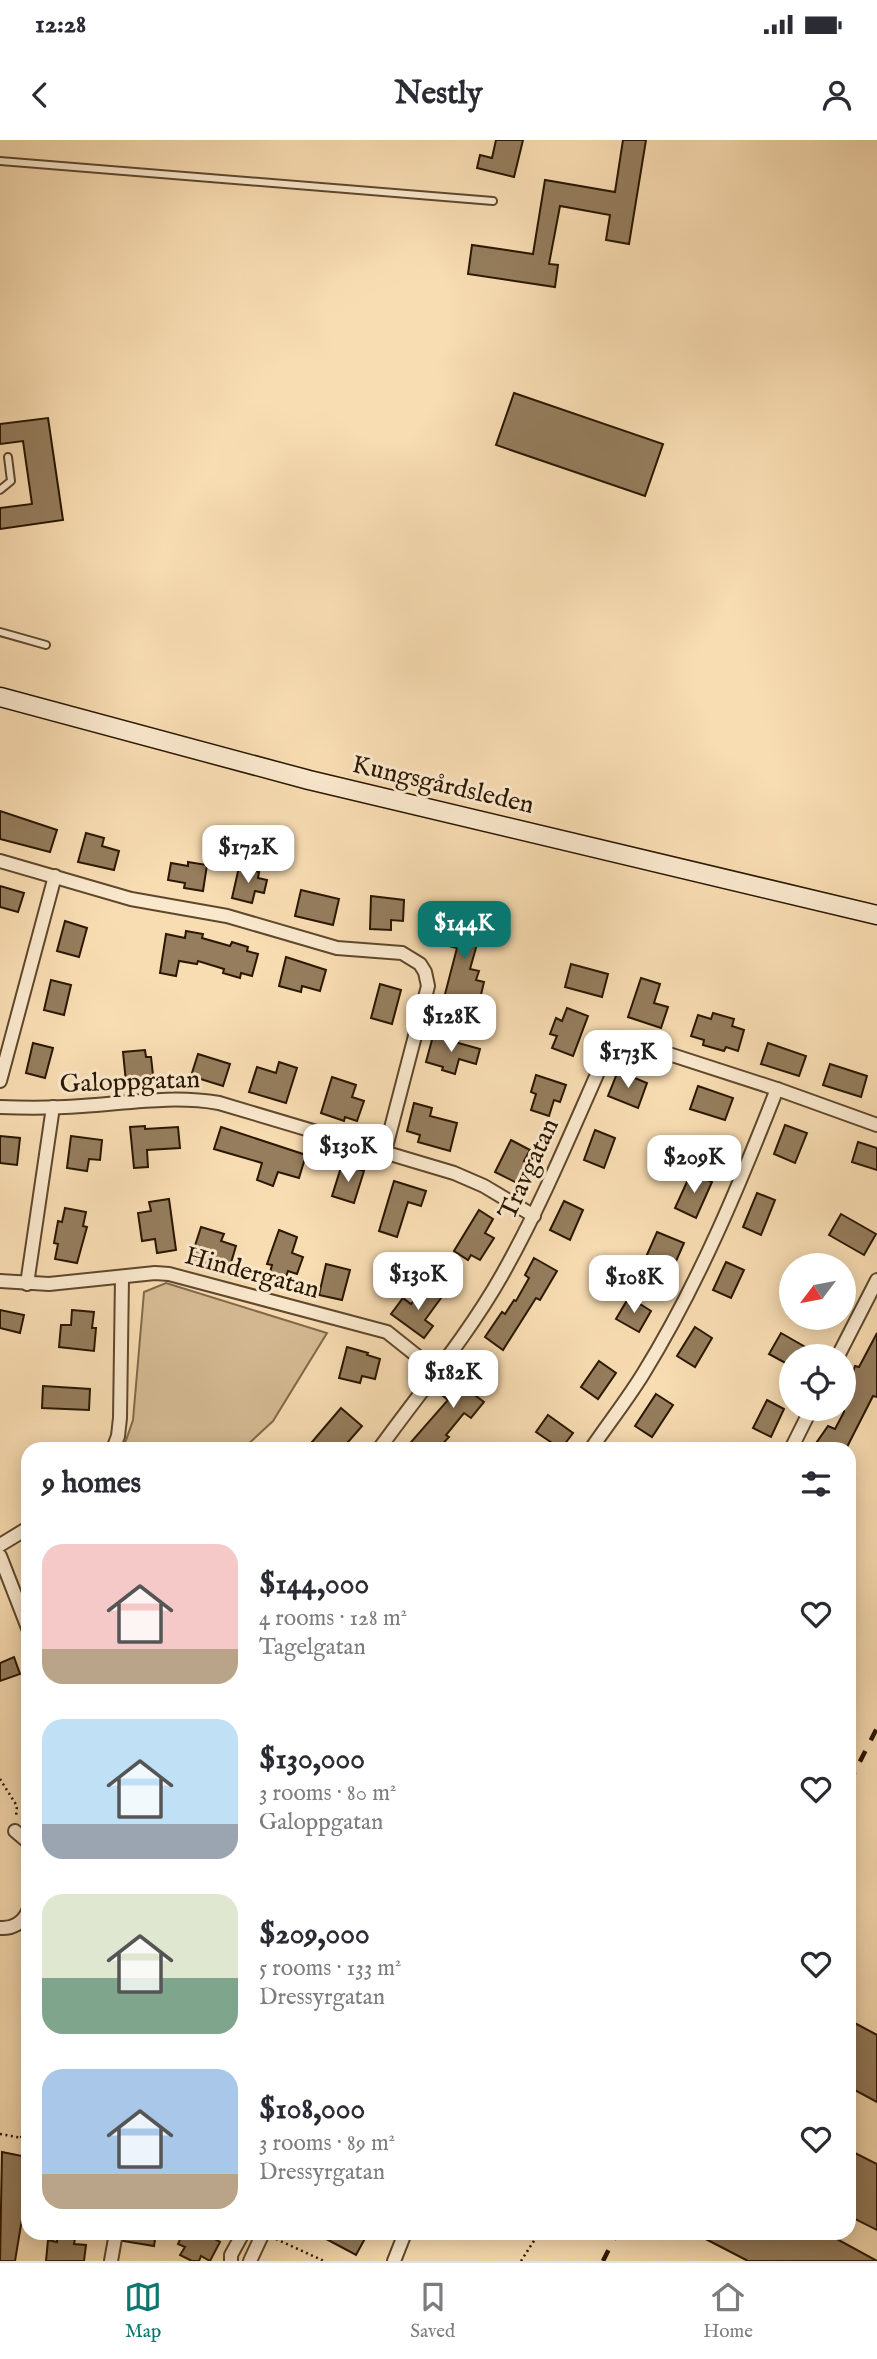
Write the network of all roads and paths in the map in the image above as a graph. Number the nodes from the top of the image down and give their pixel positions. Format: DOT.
graph roads {
  1 [pos="0,161"];
  2 [pos="493,201"];
  3 [pos="8,457"];
  4 [pos="0,490"];
  5 [pos="0,632"];
  6 [pos="46,645"];
  7 [pos="0,697"];
  8 [pos="0,860"];
  9 [pos="55,876"];
  10 [pos="877,915"];
  11 [pos="0,1081"];
  12 [pos="777,1089"];
  13 [pos="0,1107"];
  14 [pos="53,1107"];
  15 [pos="877,1125"];
  16 [pos="385,1151"];
  17 [pos="534,1216"];
  18 [pos="122,1277"];
  19 [pos="877,1280"];
  20 [pos="0,1281"];
  21 [pos="27,1284"];
  22 [pos="844,1344"];
  23 [pos="436,1371"];
  24 [pos="805,1421"];
  25 [pos="116,1442"];
  26 [pos="384,1442"];
  27 [pos="596,1442"];
  28 [pos="794,1442"];
  29 [pos="21,1532"];
  30 [pos="0,1545"];
  31 [pos="0,1556"];
  32 [pos="21,1610"];
  33 [pos="0,1779"];
  34 [pos="15,1831"];
  35 [pos="21,1836"];
  36 [pos="21,1922"];
  37 [pos="0,1928"];
  38 [pos="0,2134"];
  39 [pos="21,2138"];
  40 [pos="115,2240"];
  41 [pos="239,2240"];
  42 [pos="260,2240"];
  43 [pos="278,2240"];
  44 [pos="402,2240"];
  45 [pos="535,2240"];
  46 [pos="111,2261"];
  47 [pos="231,2261"];
  48 [pos="250,2261"];
  49 [pos="324,2261"];
  50 [pos="394,2261"];
  51 [pos="521,2261"];
  1 -- 2 [label="lane"];
  3 -- 4 [label="lane"];
  5 -- 6 [label="lane"];
  7 -- 10 [label="main road, Kungsgårdsleden"];
  8 -- 9 [label="street"];
  9 -- 11 [label="street"];
  9 -- 16 [label="street"];
  12 -- 15 [label="street"];
  12 -- 17 [label="street, Travgatan"];
  12 -- 27 [label="street"];
  13 -- 14 [label="street, Galoppgatan"];
  14 -- 16 [label="street, Galoppgatan"];
  14 -- 21 [label="street"];
  16 -- 17 [label="street, Galoppgatan"];
  17 -- 23 [label="street, Travgatan"];
  18 -- 21 [label="street, Hindergatan"];
  18 -- 23 [label="street, Hindergatan"];
  18 -- 25 [label="street"];
  19 -- 22 [label="street"];
  20 -- 21 [label="street, Hindergatan"];
  23 -- 26 [label="street, Travgatan"];
  24 -- 28 [label="street"];
  29 -- 30 [label="street"];
  31 -- 32 [label="street"];
  33 -- 34 [label="path"];
  34 -- 35 [label="street"];
  36 -- 37 [label="street"];
  38 -- 39 [label="path"];
  40 -- 46 [label="street"];
  41 -- 47 [label="street"];
  42 -- 48 [label="street"];
  43 -- 49 [label="path"];
  44 -- 50 [label="street"];
  45 -- 51 [label="path"];
}
